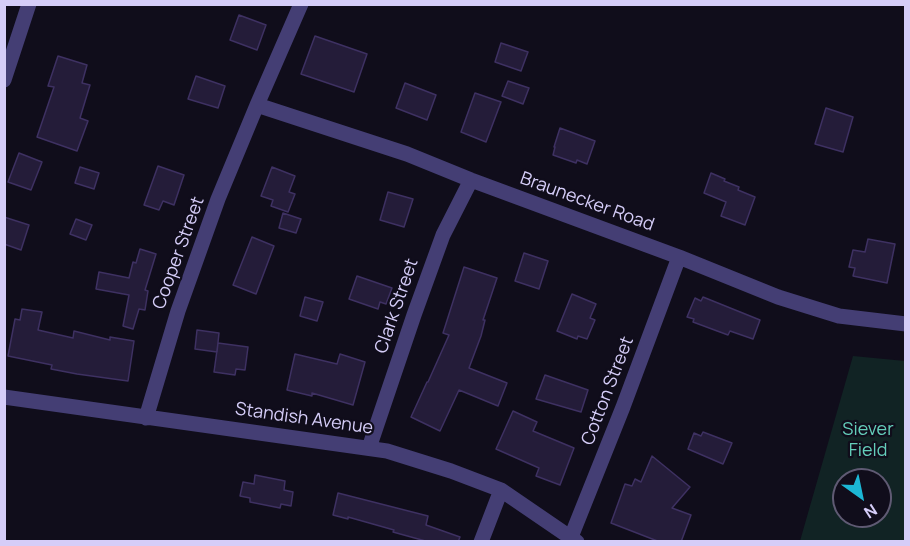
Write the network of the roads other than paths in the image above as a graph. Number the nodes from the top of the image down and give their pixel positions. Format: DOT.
graph roads {
  1 [pos="29,4"];
  2 [pos="301,4"];
  3 [pos="4,80"];
  4 [pos="257,105"];
  5 [pos="471,180"];
  6 [pos="679,257"];
  7 [pos="906,324"];
  8 [pos="4,397"];
  9 [pos="146,418"];
  10 [pos="369,448"];
  11 [pos="501,490"];
  12 [pos="574,539"];
  13 [pos="481,542"];
  1 -- 3 [label="street"];
  2 -- 4 [label="street, Cooper Street"];
  4 -- 5 [label="street, Braunecker Road"];
  4 -- 9 [label="street, Cooper Street"];
  5 -- 6 [label="street, Braunecker Road"];
  5 -- 10 [label="street, Clark Street"];
  6 -- 7 [label="street, Braunecker Road"];
  6 -- 12 [label="street, Cotton Street"];
  8 -- 9 [label="street, Standish Avenue"];
  9 -- 10 [label="street, Standish Avenue"];
  10 -- 11 [label="street, Standish Avenue"];
  11 -- 12 [label="street, Standish Avenue"];
  11 -- 13 [label="street"];
}
